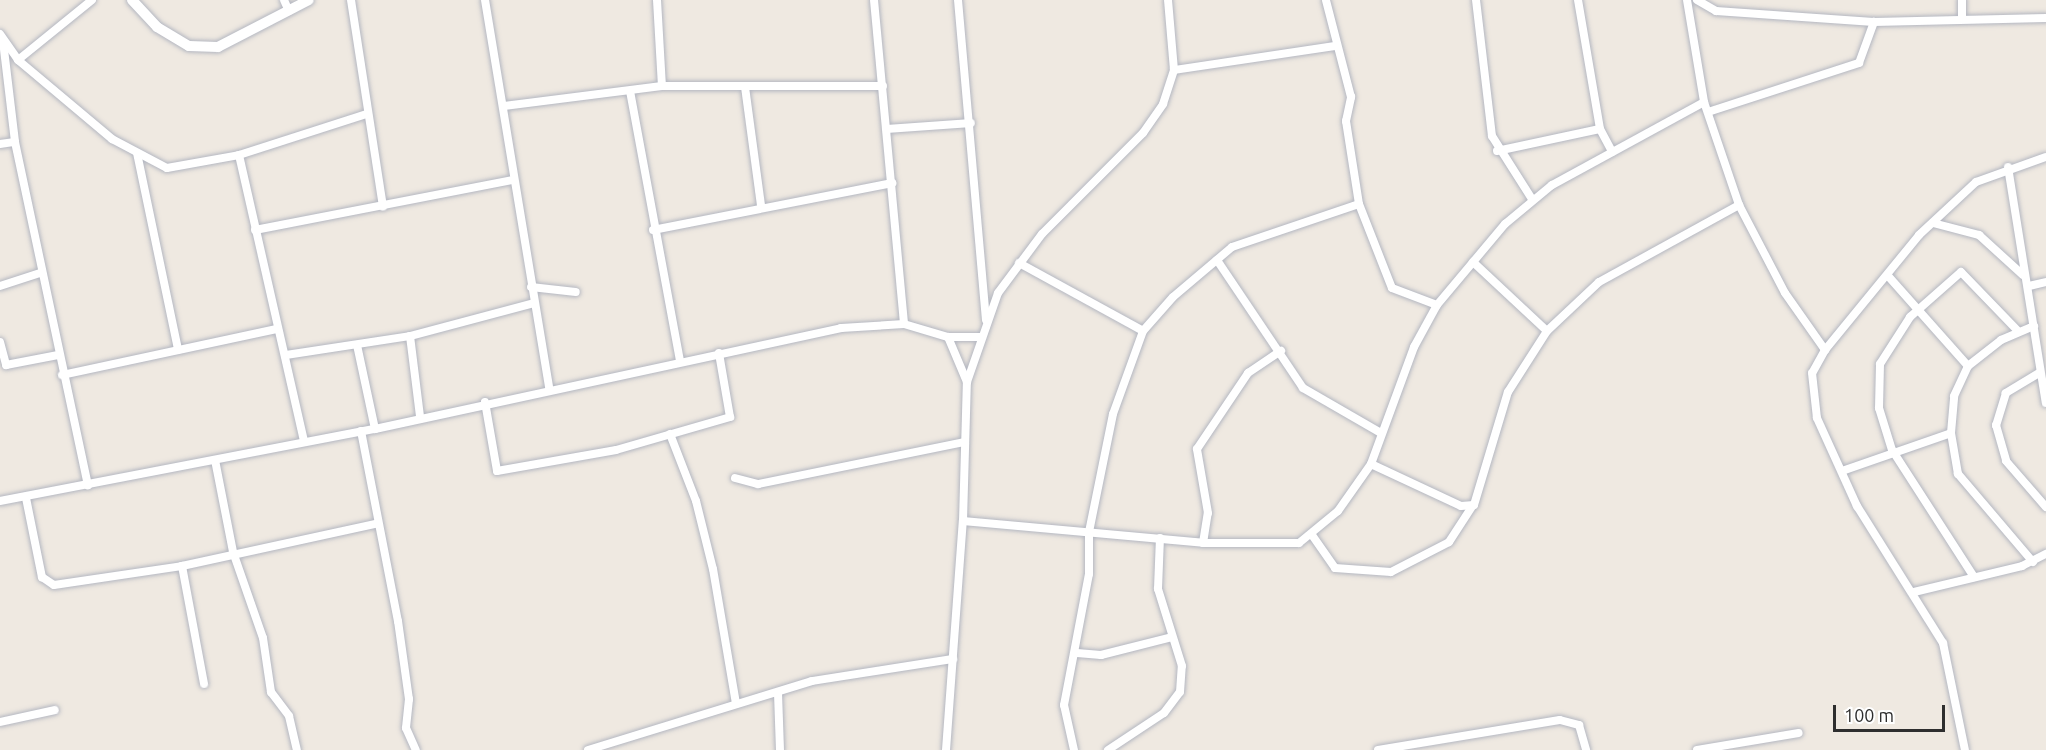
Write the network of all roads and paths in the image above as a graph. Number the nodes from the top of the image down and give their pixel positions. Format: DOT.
graph roads {
  1 [pos="92,0"];
  2 [pos="132,0"];
  3 [pos="284,0"];
  4 [pos="309,0"];
  5 [pos="351,0"];
  6 [pos="485,0"];
  7 [pos="657,0"];
  8 [pos="874,0"];
  9 [pos="958,0"];
  10 [pos="1168,0"];
  11 [pos="1326,0"];
  12 [pos="1476,0"];
  13 [pos="1578,0"];
  14 [pos="1687,0"];
  15 [pos="1697,0"];
  16 [pos="1962,0"];
  17 [pos="1708,9"];
  18 [pos="289,11"];
  19 [pos="1689,17"];
  20 [pos="2046,18"];
  21 [pos="1962,19"];
  22 [pos="1874,22"];
  23 [pos="2,38"];
  24 [pos="1334,46"];
  25 [pos="18,60"];
  26 [pos="1174,70"];
  27 [pos="662,86"];
  28 [pos="883,86"];
  29 [pos="745,87"];
  30 [pos="630,91"];
  31 [pos="1704,102"];
  32 [pos="504,106"];
  33 [pos="1708,112"];
  34 [pos="367,114"];
  35 [pos="971,123"];
  36 [pos="887,129"];
  37 [pos="1600,129"];
  38 [pos="15,142"];
  39 [pos="0,144"];
  40 [pos="1497,151"];
  41 [pos="1612,152"];
  42 [pos="137,153"];
  43 [pos="239,155"];
  44 [pos="2046,157"];
  45 [pos="2008,167"];
  46 [pos="513,180"];
  47 [pos="892,183"];
  48 [pos="1532,199"];
  49 [pos="1359,204"];
  50 [pos="1739,205"];
  51 [pos="761,206"];
  52 [pos="383,207"];
  53 [pos="1933,223"];
  54 [pos="255,230"];
  55 [pos="653,230"];
  56 [pos="1217,260"];
  57 [pos="1473,262"];
  58 [pos="1019,263"];
  59 [pos="40,273"];
  60 [pos="2023,275"];
  61 [pos="1889,277"];
  62 [pos="2046,282"];
  63 [pos="0,286"];
  64 [pos="2029,286"];
  65 [pos="531,287"];
  66 [pos="576,292"];
  67 [pos="534,303"];
  68 [pos="1437,305"];
  69 [pos="1918,309"];
  70 [pos="904,324"];
  71 [pos="986,324"];
  72 [pos="2034,326"];
  73 [pos="276,329"];
  74 [pos="1143,331"];
  75 [pos="1547,331"];
  76 [pos="2018,331"];
  77 [pos="410,336"];
  78 [pos="948,337"];
  79 [pos="980,337"];
  80 [pos="0,342"];
  81 [pos="357,345"];
  82 [pos="178,350"];
  83 [pos="1826,350"];
  84 [pos="1281,351"];
  85 [pos="719,353"];
  86 [pos="58,355"];
  87 [pos="286,355"];
  88 [pos="680,361"];
  89 [pos="1968,366"];
  90 [pos="2039,373"];
  91 [pos="62,375"];
  92 [pos="967,382"];
  93 [pos="549,388"];
  94 [pos="485,402"];
  95 [pos="2046,403"];
  96 [pos="420,416"];
  97 [pos="375,429"];
  98 [pos="361,431"];
  99 [pos="1381,433"];
  100 [pos="1952,433"];
  101 [pos="670,434"];
  102 [pos="304,441"];
  103 [pos="965,442"];
  104 [pos="1892,450"];
  105 [pos="215,460"];
  106 [pos="1371,464"];
  107 [pos="1842,471"];
  108 [pos="735,478"];
  109 [pos="88,485"];
  110 [pos="26,498"];
  111 [pos="0,501"];
  112 [pos="1474,505"];
  113 [pos="2046,507"];
  114 [pos="963,520"];
  115 [pos="375,524"];
  116 [pos="1089,532"];
  117 [pos="1312,535"];
  118 [pos="1160,538"];
  119 [pos="1203,543"];
  120 [pos="233,552"];
  121 [pos="2046,554"];
  122 [pos="2033,562"];
  123 [pos="182,566"];
  124 [pos="1974,577"];
  125 [pos="1914,592"];
  126 [pos="1172,638"];
  127 [pos="1077,653"];
  128 [pos="953,659"];
  129 [pos="204,684"];
  130 [pos="778,693"];
  131 [pos="736,704"];
  132 [pos="55,710"];
  133 [pos="0,722"];
  134 [pos="1799,733"];
  135 [pos="297,750"];
  136 [pos="416,750"];
  137 [pos="588,750"];
  138 [pos="780,750"];
  139 [pos="946,750"];
  140 [pos="1074,750"];
  141 [pos="1108,750"];
  142 [pos="1378,750"];
  143 [pos="1586,750"];
  144 [pos="1697,750"];
  145 [pos="1965,750"];
  1 -- 25 [label="street"];
  2 -- 18 [label="street"];
  3 -- 18 [label="street"];
  4 -- 18 [label="street"];
  5 -- 34 [label="street"];
  6 -- 32 [label="street"];
  7 -- 27 [label="street"];
  8 -- 28 [label="street"];
  9 -- 35 [label="street"];
  10 -- 26 [label="street"];
  11 -- 24 [label="street"];
  12 -- 40 [label="street"];
  13 -- 37 [label="street"];
  14 -- 19 [label="street"];
  15 -- 17 [label="street"];
  16 -- 21 [label="street"];
  17 -- 19 [label="street"];
  17 -- 22 [label="street"];
  19 -- 31 [label="street"];
  20 -- 21 [label="street"];
  21 -- 22 [label="street"];
  22 -- 33 [label="street"];
  23 -- 25 [label="street"];
  23 -- 38 [label="street"];
  24 -- 26 [label="street"];
  24 -- 49 [label="street"];
  25 -- 42 [label="street"];
  26 -- 58 [label="street"];
  27 -- 29 [label="street"];
  27 -- 30 [label="street"];
  28 -- 29 [label="street"];
  28 -- 36 [label="street"];
  29 -- 51 [label="street"];
  30 -- 32 [label="street"];
  30 -- 55 [label="street"];
  31 -- 33 [label="street"];
  31 -- 41 [label="street"];
  32 -- 46 [label="street"];
  33 -- 50 [label="street"];
  34 -- 43 [label="street"];
  34 -- 52 [label="street"];
  35 -- 36 [label="street"];
  35 -- 71 [label="street"];
  36 -- 47 [label="street"];
  37 -- 40 [label="street"];
  37 -- 41 [label="street"];
  38 -- 39 [label="street"];
  38 -- 59 [label="street"];
  40 -- 48 [label="street"];
  41 -- 48 [label="street"];
  42 -- 43 [label="street"];
  42 -- 82 [label="street"];
  43 -- 54 [label="street"];
  44 -- 45 [label="street"];
  45 -- 53 [label="street"];
  45 -- 60 [label="street"];
  46 -- 52 [label="street"];
  46 -- 65 [label="street"];
  47 -- 51 [label="street"];
  47 -- 70 [label="street"];
  48 -- 57 [label="street"];
  49 -- 56 [label="street"];
  49 -- 68 [label="street"];
  50 -- 75 [label="street"];
  50 -- 83 [label="street"];
  51 -- 55 [label="street"];
  52 -- 54 [label="street"];
  53 -- 60 [label="street"];
  53 -- 61 [label="street"];
  54 -- 73 [label="street"];
  55 -- 88 [label="street"];
  56 -- 74 [label="street"];
  56 -- 84 [label="street"];
  57 -- 68 [label="street"];
  57 -- 75 [label="street"];
  58 -- 71 [label="street"];
  58 -- 74 [label="street"];
  59 -- 63 [label="street"];
  59 -- 86 [label="street"];
  60 -- 64 [label="street"];
  61 -- 69 [label="street"];
  61 -- 83 [label="street"];
  62 -- 64 [label="street"];
  64 -- 72 [label="street"];
  65 -- 66 [label="street"];
  65 -- 67 [label="street"];
  67 -- 77 [label="street"];
  67 -- 93 [label="street"];
  68 -- 99 [label="street"];
  69 -- 76 [label="street"];
  69 -- 89 [label="street"];
  69 -- 104 [label="street"];
  70 -- 78 [label="street"];
  70 -- 85 [label="street"];
  71 -- 79 [label="street"];
  72 -- 76 [label="street"];
  72 -- 90 [label="street"];
  73 -- 82 [label="street"];
  73 -- 87 [label="street"];
  74 -- 116 [label="street"];
  75 -- 112 [label="street"];
  76 -- 89 [label="street"];
  77 -- 81 [label="street"];
  77 -- 96 [label="street"];
  78 -- 79 [label="street"];
  78 -- 92 [label="street"];
  79 -- 92 [label="street"];
  80 -- 86 [label="street"];
  81 -- 87 [label="street"];
  81 -- 97 [label="street"];
  82 -- 91 [label="street"];
  83 -- 107 [label="street"];
  84 -- 99 [label="street"];
  84 -- 119 [label="street"];
  85 -- 88 [label="street"];
  85 -- 101 [label="street"];
  86 -- 91 [label="street"];
  87 -- 102 [label="street"];
  88 -- 93 [label="street"];
  89 -- 100 [label="street"];
  90 -- 95 [label="street"];
  90 -- 113 [label="street"];
  91 -- 109 [label="street"];
  92 -- 103 [label="street"];
  93 -- 94 [label="street"];
  94 -- 96 [label="street"];
  94 -- 101 [label="street"];
  96 -- 97 [label="street"];
  97 -- 98 [label="street"];
  98 -- 102 [label="street"];
  98 -- 115 [label="street"];
  99 -- 106 [label="street"];
  100 -- 104 [label="street"];
  100 -- 122 [label="street"];
  101 -- 131 [label="street"];
  102 -- 105 [label="street"];
  103 -- 108 [label="street"];
  103 -- 114 [label="street"];
  104 -- 107 [label="street"];
  104 -- 124 [label="street"];
  105 -- 109 [label="street"];
  105 -- 120 [label="street"];
  106 -- 112 [label="street"];
  106 -- 117 [label="street"];
  107 -- 125 [label="street"];
  109 -- 110 [label="street"];
  110 -- 111 [label="street"];
  110 -- 123 [label="street"];
  112 -- 117 [label="street"];
  114 -- 116 [label="street"];
  114 -- 128 [label="street"];
  115 -- 120 [label="street"];
  115 -- 136 [label="street"];
  116 -- 118 [label="street"];
  116 -- 127 [label="street"];
  117 -- 119 [label="street"];
  118 -- 119 [label="street"];
  118 -- 126 [label="street"];
  120 -- 123 [label="street"];
  120 -- 135 [label="street"];
  121 -- 122 [label="street"];
  122 -- 124 [label="street"];
  123 -- 129 [label="street"];
  124 -- 125 [label="street"];
  125 -- 145 [label="street"];
  126 -- 127 [label="street"];
  126 -- 141 [label="street"];
  127 -- 140 [label="street"];
  128 -- 130 [label="street"];
  128 -- 139 [label="street"];
  130 -- 131 [label="street"];
  130 -- 138 [label="street"];
  131 -- 137 [label="street"];
  132 -- 133 [label="street"];
  134 -- 144 [label="street"];
  142 -- 143 [label="street"];
}
